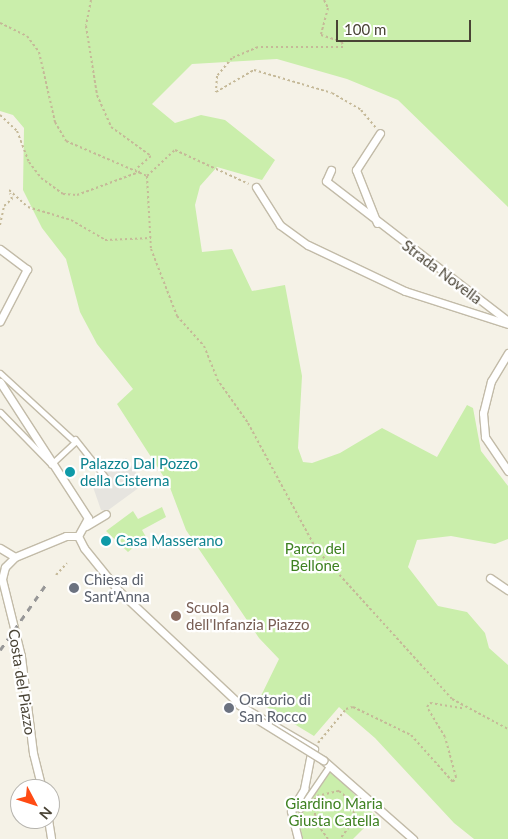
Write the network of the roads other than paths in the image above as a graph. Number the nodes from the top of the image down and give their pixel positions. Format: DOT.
graph roads {
  1 [pos="380,133"];
  2 [pos="331,170"];
  3 [pos="256,187"];
  4 [pos="377,223"];
  5 [pos="0,249"];
  6 [pos="0,321"];
  7 [pos="508,322"];
  8 [pos="508,352"];
  9 [pos="0,373"];
  10 [pos="0,382"];
  11 [pos="0,412"];
  12 [pos="75,440"];
  13 [pos="52,459"];
  14 [pos="508,471"];
  15 [pos="106,477"];
  16 [pos="106,514"];
  17 [pos="86,526"];
  18 [pos="78,536"];
  19 [pos="0,548"];
  20 [pos="15,557"];
  21 [pos="490,578"];
  22 [pos="508,590"];
  23 [pos="236,704"];
  24 [pos="314,748"];
  25 [pos="310,758"];
  26 [pos="330,765"];
  27 [pos="40,779"];
  28 [pos="300,809"];
  29 [pos="298,839"];
  30 [pos="413,839"];
  1 -- 4 [label="street"];
  2 -- 4 [label="street, Strada Novella"];
  3 -- 7 [label="street"];
  4 -- 7 [label="street, Strada Novella"];
  5 -- 6 [label="street"];
  8 -- 14 [label="street"];
  9 -- 12 [label="street"];
  10 -- 13 [label="street"];
  11 -- 13 [label="street"];
  12 -- 13 [label="street"];
  12 -- 15 [label="street"];
  13 -- 17 [label="street"];
  16 -- 17 [label="street"];
  17 -- 18 [label="street"];
  18 -- 20 [label="street"];
  18 -- 23 [label="street"];
  19 -- 20 [label="street"];
  20 -- 27 [label="street, Costa del Piazzo"];
  21 -- 22 [label="street"];
  23 -- 24 [label="street"];
  23 -- 26 [label="street, bridge"];
  25 -- 29 [label="street"];
  26 -- 28 [label="street"];
  26 -- 30 [label="street"];
}
